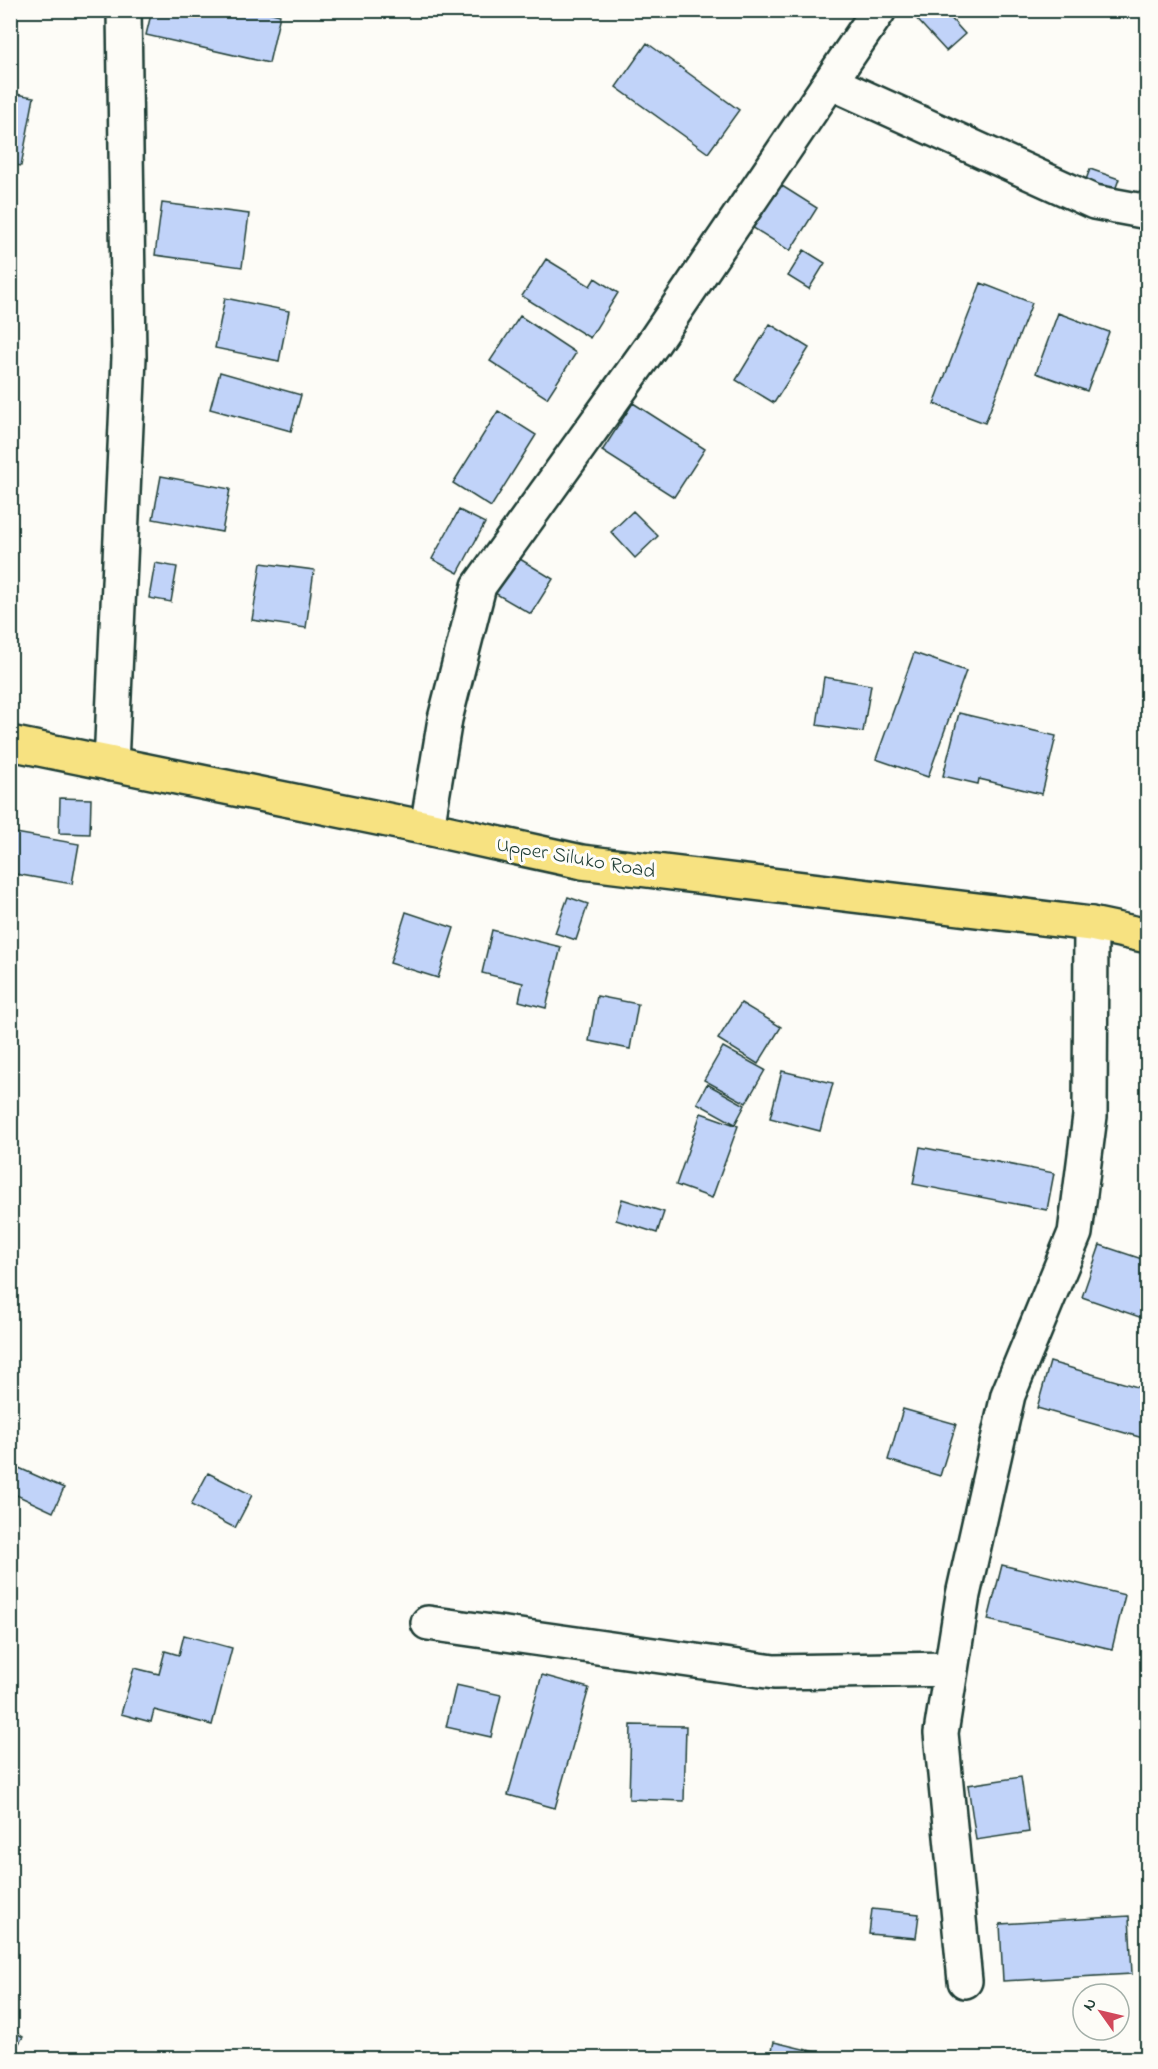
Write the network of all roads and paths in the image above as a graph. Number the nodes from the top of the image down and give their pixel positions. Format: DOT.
graph roads {
  1 [pos="124,10"];
  2 [pos="879,10"];
  3 [pos="830,82"];
  4 [pos="1148,212"];
  5 [pos="10,743"];
  6 [pos="111,764"];
  7 [pos="427,828"];
  8 [pos="1091,924"];
  9 [pos="1148,936"];
  10 [pos="428,1623"];
  11 [pos="951,1669"];
  12 [pos="965,1981"];
  1 -- 6 [label="street"];
  2 -- 3 [label="street"];
  3 -- 4 [label="street"];
  3 -- 7 [label="street"];
  5 -- 6 [label="main road, Upper Siluko Road"];
  6 -- 7 [label="main road, Upper Siluko Road"];
  7 -- 8 [label="main road, Upper Siluko Road"];
  8 -- 9 [label="main road, Upper Siluko Road"];
  8 -- 11 [label="street"];
  10 -- 11 [label="street"];
  11 -- 12 [label="street"];
}
